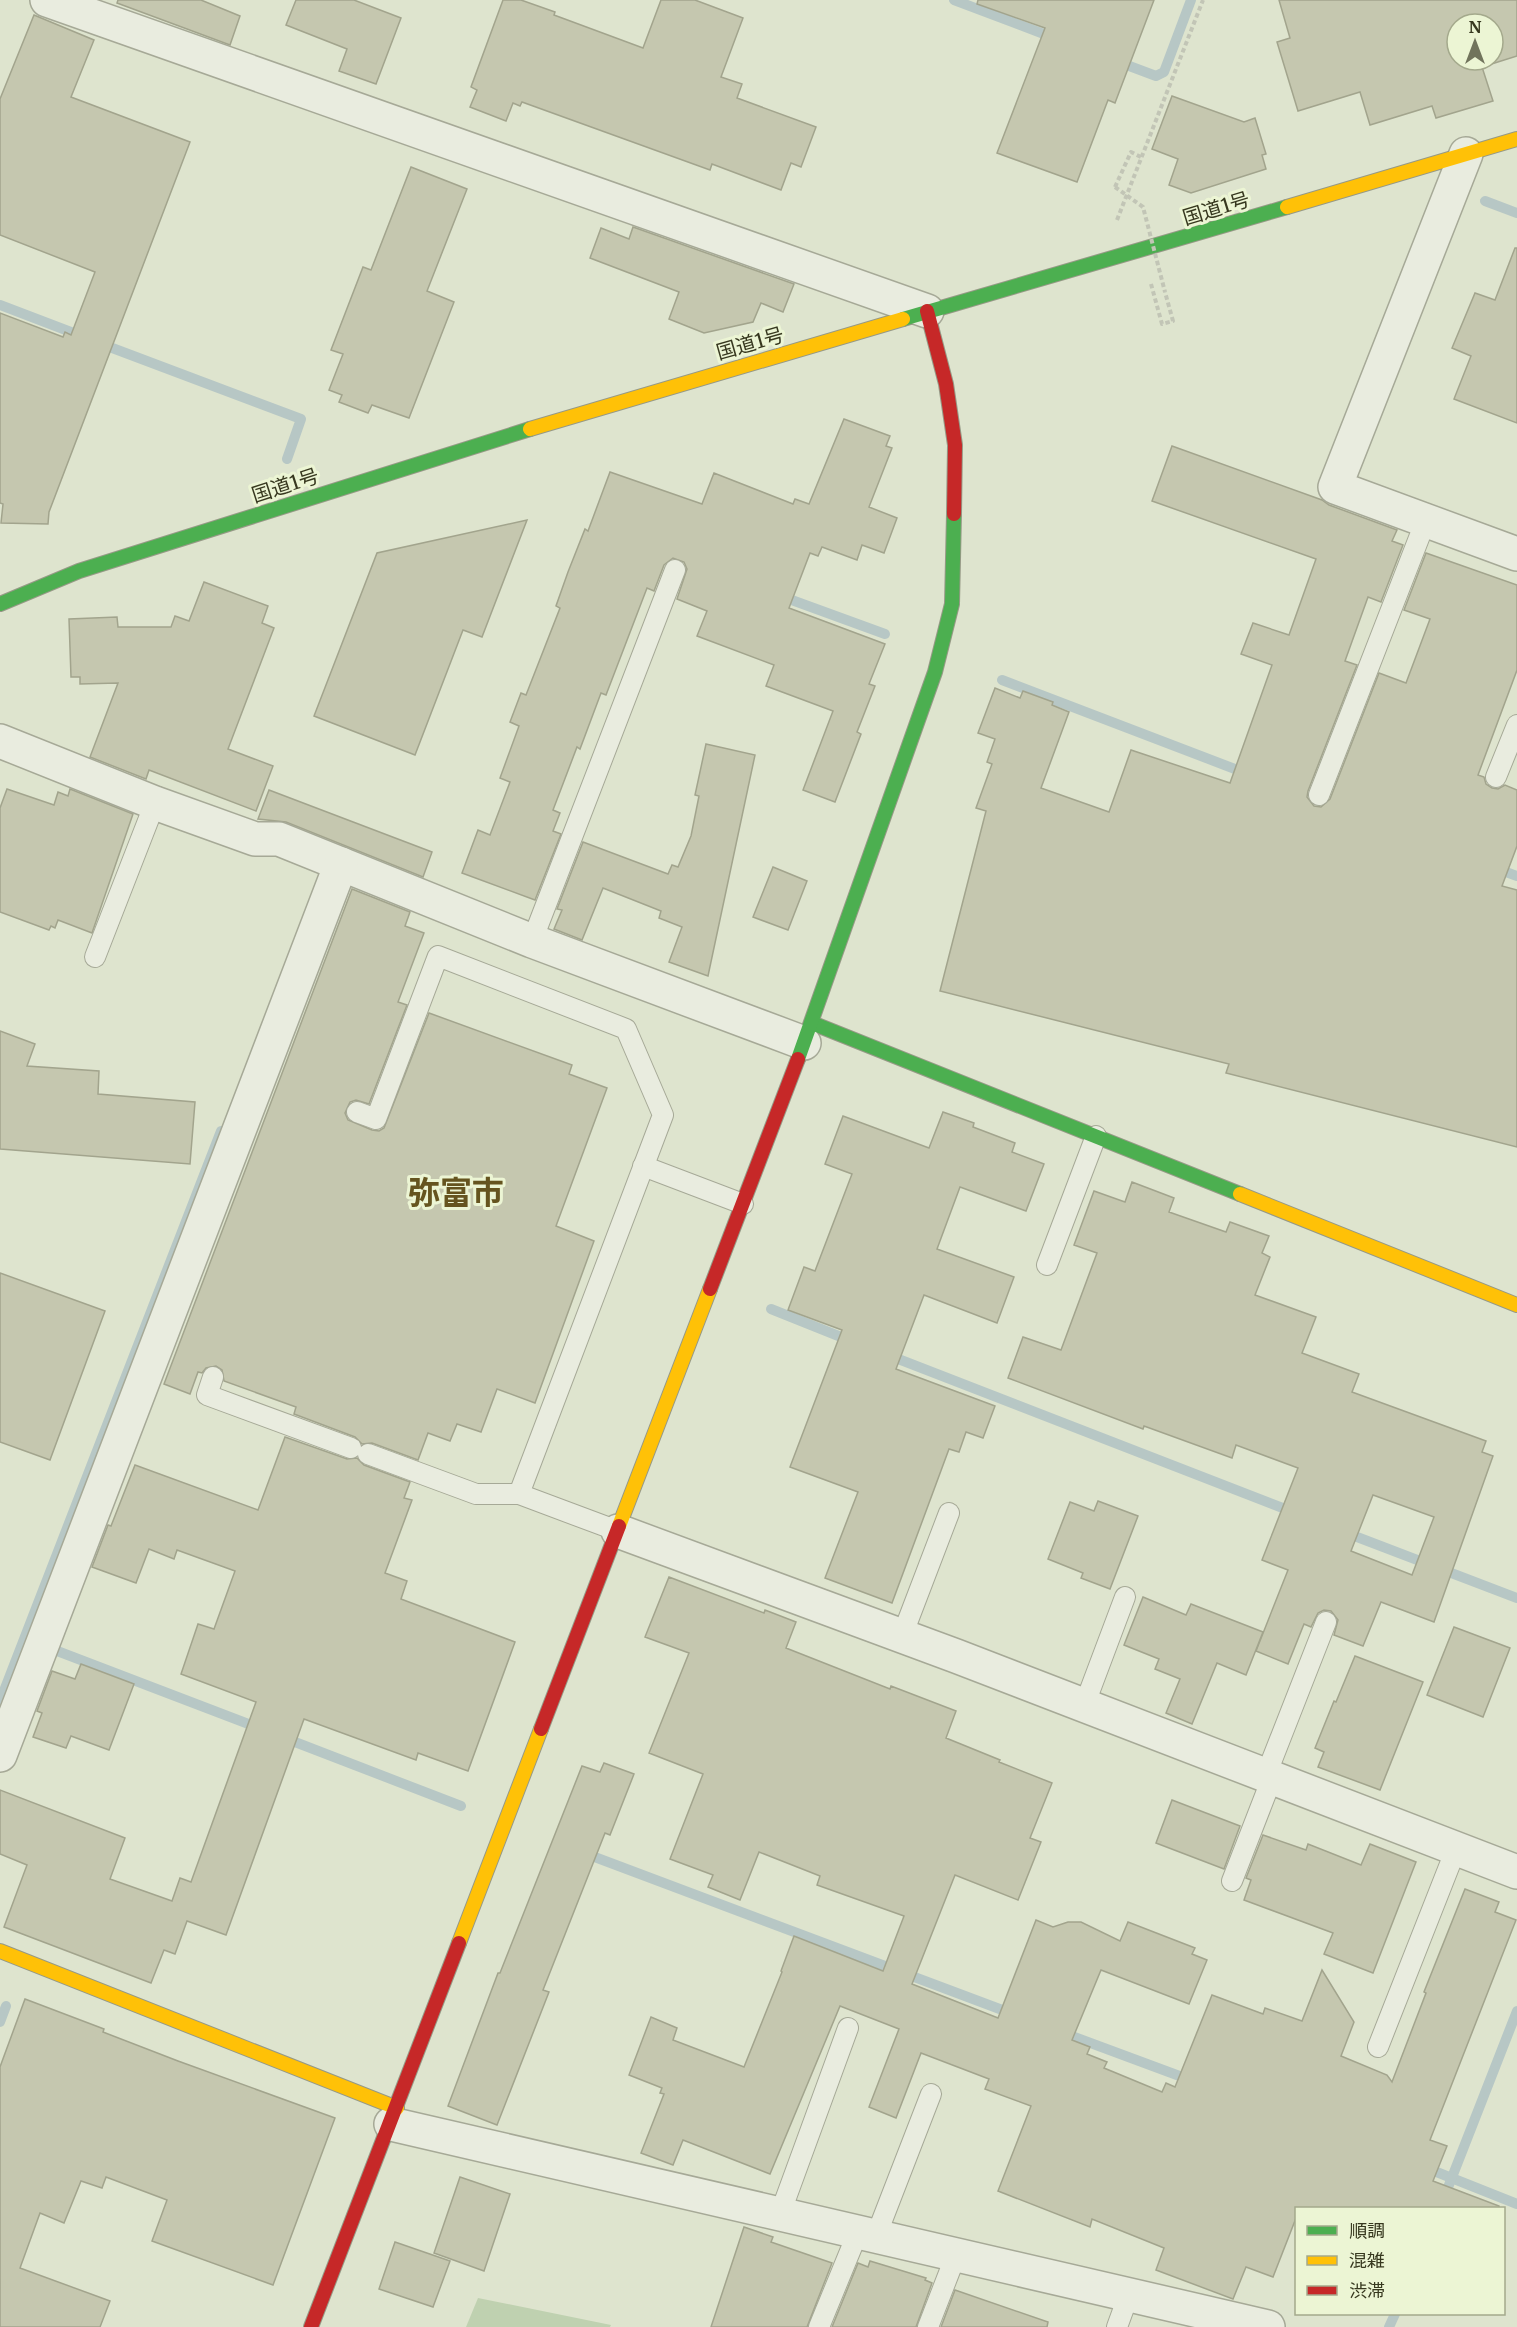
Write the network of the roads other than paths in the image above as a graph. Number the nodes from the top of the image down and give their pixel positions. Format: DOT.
graph roads {
  1 [pos="47,0"];
  2 [pos="1517,139"];
  3 [pos="1466,153"];
  4 [pos="927,311"];
  5 [pos="1426,520"];
  6 [pos="1517,554"];
  7 [pos="675,570"];
  8 [pos="0,604"];
  9 [pos="1517,724"];
  10 [pos="0,741"];
  11 [pos="1496,777"];
  12 [pos="1319,795"];
  13 [pos="155,803"];
  14 [pos="341,864"];
  15 [pos="532,941"];
  16 [pos="95,957"];
  17 [pos="808,1033"];
  18 [pos="357,1112"];
  19 [pos="1096,1136"];
  20 [pos="643,1166"];
  21 [pos="743,1204"];
  22 [pos="1047,1265"];
  23 [pos="1517,1305"];
  24 [pos="213,1377"];
  25 [pos="519,1494"];
  26 [pos="949,1513"];
  27 [pos="618,1531"];
  28 [pos="1125,1597"];
  29 [pos="1326,1622"];
  30 [pos="902,1636"];
  31 [pos="1084,1706"];
  32 [pos="0,1755"];
  33 [pos="1269,1777"];
  34 [pos="1456,1849"];
  35 [pos="1517,1872"];
  36 [pos="1232,1881"];
  37 [pos="0,1951"];
  38 [pos="848,2028"];
  39 [pos="1378,2047"];
  40 [pos="931,2094"];
  41 [pos="394,2116"];
  42 [pos="780,2214"];
  43 [pos="867,2234"];
  44 [pos="956,2254"];
  45 [pos="1129,2294"];
  46 [pos="1199,2319"];
  47 [pos="311,2327"];
  48 [pos="819,2327"];
  49 [pos="928,2327"];
  50 [pos="1117,2327"];
  51 [pos="1268,2327"];
  1 -- 4 [label="street"];
  2 -- 3 [label="main road, 国道1号"];
  3 -- 4 [label="main road, 国道1号"];
  3 -- 5 [label="street"];
  4 -- 8 [label="main road, 国道1号"];
  4 -- 17 [label="main road"];
  5 -- 6 [label="street"];
  5 -- 12 [label="lane"];
  7 -- 15 [label="lane"];
  9 -- 11 [label="lane"];
  10 -- 13 [label="street"];
  13 -- 14 [label="street"];
  13 -- 16 [label="lane"];
  14 -- 15 [label="street"];
  14 -- 32 [label="street"];
  15 -- 17 [label="street"];
  17 -- 19 [label="main road"];
  17 -- 21 [label="main road"];
  18 -- 20 [label="lane"];
  19 -- 22 [label="lane"];
  19 -- 23 [label="main road"];
  20 -- 21 [label="lane"];
  20 -- 25 [label="lane"];
  21 -- 27 [label="main road"];
  24 -- 25 [label="lane"];
  25 -- 27 [label="lane"];
  26 -- 30 [label="lane"];
  27 -- 30 [label="street"];
  27 -- 41 [label="main road"];
  28 -- 31 [label="lane"];
  29 -- 33 [label="lane"];
  30 -- 31 [label="street"];
  31 -- 33 [label="street"];
  33 -- 34 [label="street"];
  33 -- 36 [label="lane"];
  34 -- 35 [label="street"];
  34 -- 39 [label="lane"];
  37 -- 41 [label="main road"];
  38 -- 42 [label="lane"];
  40 -- 43 [label="lane"];
  41 -- 42 [label="street"];
  41 -- 47 [label="main road"];
  42 -- 43 [label="street"];
  43 -- 44 [label="street"];
  43 -- 48 [label="lane"];
  44 -- 45 [label="street"];
  44 -- 49 [label="lane"];
  45 -- 46 [label="street"];
  45 -- 50 [label="lane"];
  46 -- 51 [label="street"];
}
